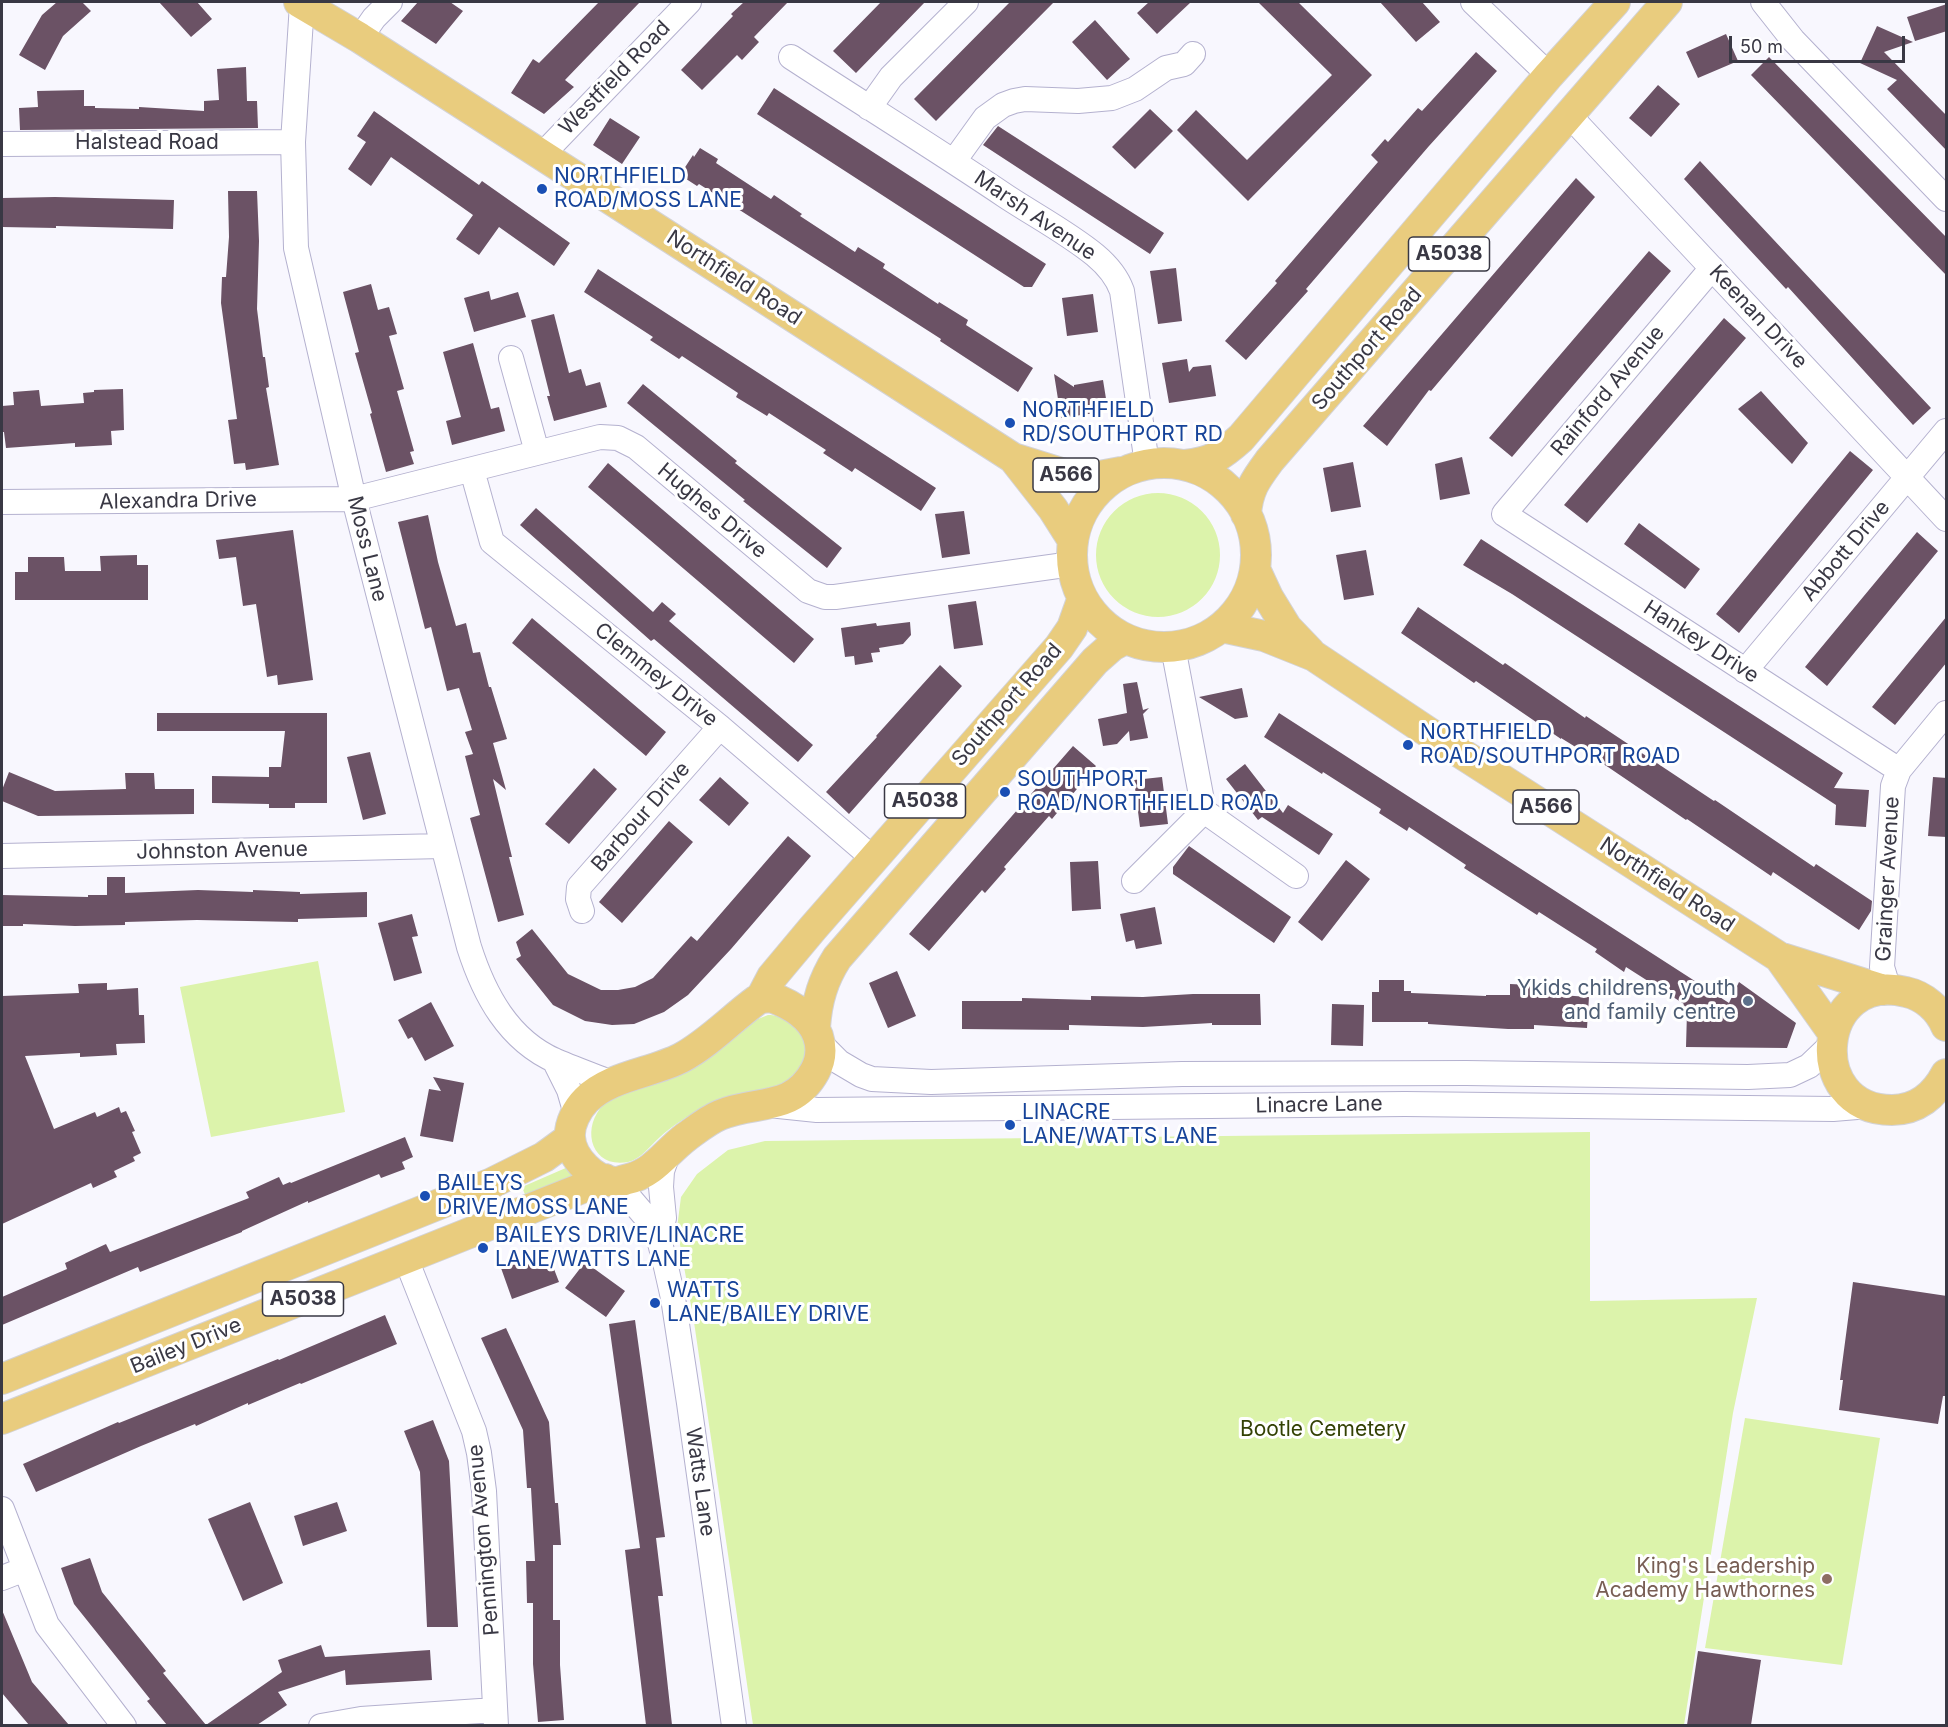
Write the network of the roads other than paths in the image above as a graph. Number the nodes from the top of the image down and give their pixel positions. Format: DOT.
graph roads {
  1 [pos="390,2"];
  2 [pos="689,2"];
  3 [pos="966,2"];
  4 [pos="1473,2"];
  5 [pos="1615,2"];
  6 [pos="1667,2"];
  7 [pos="1762,2"];
  8 [pos="301,3"];
  9 [pos="360,38"];
  10 [pos="1194,54"];
  11 [pos="791,57"];
  12 [pos="1549,75"];
  13 [pos="869,108"];
  14 [pos="1568,114"];
  15 [pos="293,142"];
  16 [pos="2,144"];
  17 [pos="541,156"];
  18 [pos="954,161"];
  19 [pos="1947,199"];
  20 [pos="1712,268"];
  21 [pos="511,358"];
  22 [pos="1947,431"];
  23 [pos="537,452"];
  24 [pos="1013,458"];
  25 [pos="1185,465"];
  26 [pos="1134,468"];
  27 [pos="472,470"];
  28 [pos="1908,477"];
  29 [pos="354,499"];
  30 [pos="2,502"];
  31 [pos="1246,514"];
  32 [pos="1504,514"];
  33 [pos="1947,519"];
  34 [pos="1072,552"];
  35 [pos="1255,569"];
  36 [pos="1082,600"];
  37 [pos="1222,627"];
  38 [pos="1125,639"];
  39 [pos="1173,647"];
  40 [pos="1314,656"];
  41 [pos="1745,671"];
  42 [pos="1947,713"];
  43 [pos="720,728"];
  44 [pos="1899,770"];
  45 [pos="1204,812"];
  46 [pos="442,846"];
  47 [pos="2,856"];
  48 [pos="874,859"];
  49 [pos="1296,876"];
  50 [pos="1134,881"];
  51 [pos="582,911"];
  52 [pos="1779,957"];
  53 [pos="1886,990"];
  54 [pos="760,998"];
  55 [pos="1947,1026"];
  56 [pos="817,1035"];
  57 [pos="1832,1039"];
  58 [pos="554,1060"];
  59 [pos="612,1083"];
  60 [pos="1941,1089"];
  61 [pos="769,1105"];
  62 [pos="1869,1106"];
  63 [pos="573,1126"];
  64 [pos="668,1154"];
  65 [pos="610,1181"];
  66 [pos="659,1239"];
  67 [pos="406,1259"];
  68 [pos="2,1379"];
  69 [pos="2,1419"];
  70 [pos="2,1509"];
  71 [pos="25,1569"];
  72 [pos="2,1578"];
  73 [pos="496,1718"];
  74 [pos="124,1725"];
  75 [pos="321,1725"];
  76 [pos="734,1725"];
  1 -- 9 [label="street"];
  2 -- 17 [label="street, Westfield Road"];
  3 -- 13 [label="street"];
  4 -- 12 [label="street"];
  5 -- 12 [label="main road, Southport Road / A5038"];
  6 -- 14 [label="main road, Southport Road / A5038"];
  7 -- 19 [label="street"];
  8 -- 9 [label="main road, Northfield Road / A566"];
  8 -- 15 [label="street, Moss Lane"];
  9 -- 17 [label="main road, Northfield Road / A566"];
  10 -- 18 [label="street"];
  11 -- 13 [label="street, Marsh Avenue"];
  12 -- 25 [label="main road, Southport Road / A5038"];
  13 -- 18 [label="street, Marsh Avenue"];
  14 -- 20 [label="street, Keenan Drive"];
  14 -- 31 [label="main road, Southport Road / A5038"];
  15 -- 16 [label="street, Halstead Road"];
  15 -- 29 [label="street, Moss Lane"];
  17 -- 24 [label="main road, Northfield Road / A566"];
  18 -- 26 [label="street, Marsh Avenue"];
  20 -- 28 [label="street, Keenan Drive"];
  20 -- 32 [label="street, Rainford Avenue"];
  21 -- 23 [label="street"];
  22 -- 28 [label="street, Abbott Drive"];
  23 -- 27 [label="street, Hughes Drive"];
  23 -- 34 [label="street, Hughes Drive"];
  24 -- 26 [label="main road, Northfield Road / A566"];
  24 -- 34 [label="main road, Northfield Road / A566"];
  25 -- 26 [label="main road"];
  25 -- 31 [label="main road"];
  26 -- 34 [label="main road"];
  27 -- 29 [label="street, Hughes Drive"];
  27 -- 43 [label="street, Clemmey Drive"];
  28 -- 33 [label="street, Keenan Drive"];
  28 -- 41 [label="street, Abbott Drive"];
  29 -- 30 [label="street, Alexandra Drive"];
  29 -- 46 [label="street, Moss Lane"];
  31 -- 35 [label="main road"];
  32 -- 41 [label="street, Hankey Drive"];
  34 -- 36 [label="main road"];
  35 -- 37 [label="main road"];
  35 -- 40 [label="main road, Northfield Road / A566"];
  36 -- 38 [label="main road"];
  36 -- 48 [label="main road, Southport Road / A5038"];
  37 -- 39 [label="main road"];
  37 -- 40 [label="main road, Northfield Road / A566"];
  38 -- 39 [label="main road"];
  38 -- 56 [label="main road, Southport Road / A5038"];
  39 -- 45 [label="street"];
  40 -- 52 [label="main road, Northfield Road / A566"];
  41 -- 44 [label="street, Hankey Drive"];
  42 -- 44 [label="street, Grainger Avenue"];
  43 -- 48 [label="street, Clemmey Drive"];
  43 -- 51 [label="street, Barbour Drive"];
  44 -- 53 [label="street, Grainger Avenue"];
  45 -- 49 [label="street"];
  45 -- 50 [label="street"];
  46 -- 47 [label="street, Johnston Avenue"];
  46 -- 58 [label="street, Moss Lane"];
  48 -- 54 [label="main road, Southport Road / A5038"];
  52 -- 53 [label="main road, Northfield Road / A566"];
  52 -- 57 [label="main road, Northfield Road / A566"];
  53 -- 55 [label="main road, Northfield Road"];
  53 -- 57 [label="main road"];
  54 -- 56 [label="main road"];
  54 -- 59 [label="main road, A5038"];
  56 -- 57 [label="street, Linacre Lane"];
  56 -- 61 [label="main road, A5038"];
  57 -- 62 [label="main road"];
  58 -- 59 [label="street, Moss Lane"];
  58 -- 63 [label="street"];
  59 -- 63 [label="main road, A5038"];
  60 -- 62 [label="main road"];
  61 -- 62 [label="street, Linacre Lane"];
  61 -- 64 [label="main road, A5038"];
  63 -- 65 [label="main road"];
  63 -- 68 [label="main road, Bailey Drive / A5038"];
  64 -- 65 [label="main road, A5038"];
  64 -- 66 [label="street, Watts Lane"];
  65 -- 66 [label="street, Watts Lane"];
  65 -- 67 [label="main road, Bailey Drive / A5038"];
  66 -- 76 [label="street, Watts Lane"];
  67 -- 69 [label="main road, Bailey Drive / A5038"];
  67 -- 73 [label="street, Pennington Avenue"];
  70 -- 71 [label="street"];
  71 -- 72 [label="street"];
  71 -- 74 [label="street"];
  73 -- 75 [label="street"];
}
